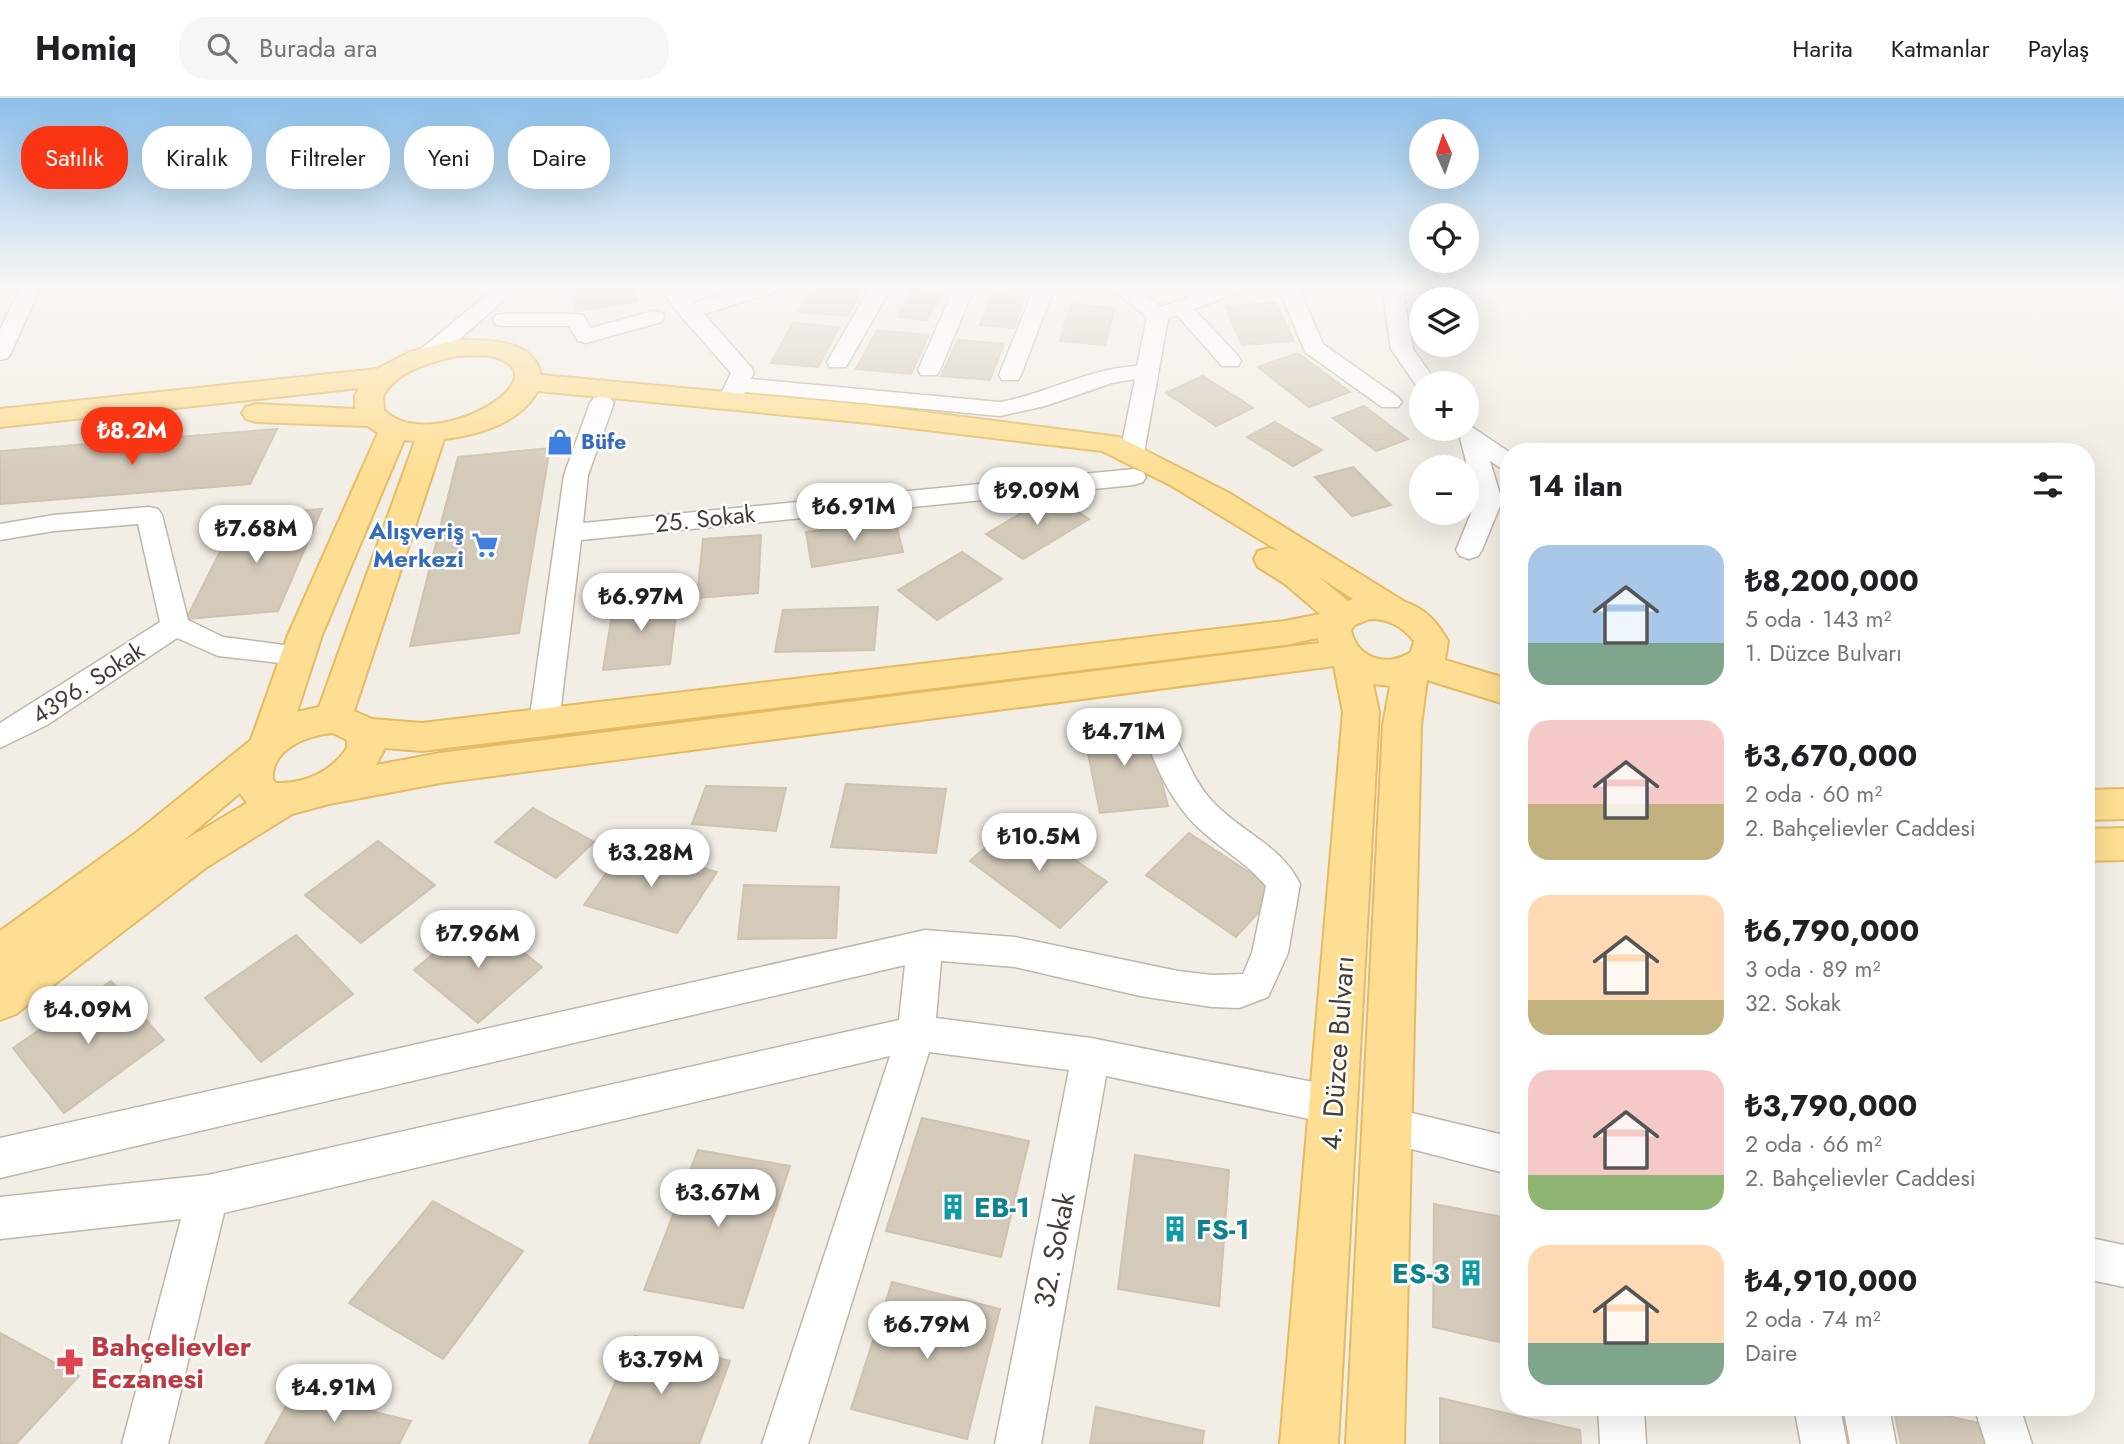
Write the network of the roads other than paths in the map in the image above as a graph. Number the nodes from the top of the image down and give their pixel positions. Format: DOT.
graph roads {
  1 [pos="436,349"];
  2 [pos="452,349"];
  3 [pos="487,349"];
  4 [pos="722,349"];
  5 [pos="846,349"];
  6 [pos="938,349"];
  7 [pos="1021,349"];
  8 [pos="1149,349"];
  9 [pos="1220,349"];
  10 [pos="1316,349"];
  11 [pos="1402,349"];
  12 [pos="429,354"];
  13 [pos="1230,361"];
  14 [pos="838,362"];
  15 [pos="929,370"];
  16 [pos="1418,371"];
  17 [pos="1146,372"];
  18 [pos="384,376"];
  19 [pos="1010,376"];
  20 [pos="525,389"];
  21 [pos="733,393"];
  22 [pos="1390,402"];
  23 [pos="602,404"];
  24 [pos="0,418"];
  25 [pos="383,423"];
  26 [pos="432,433"];
  27 [pos="0,437"];
  28 [pos="1470,441"];
  29 [pos="1479,441"];
  30 [pos="1500,456"];
  31 [pos="1133,465"];
  32 [pos="0,533"];
  33 [pos="568,533"];
  34 [pos="1469,550"];
  35 [pos="1393,610"];
  36 [pos="175,626"];
  37 [pos="1343,638"];
  38 [pos="297,655"];
  39 [pos="1421,659"];
  40 [pos="1500,667"];
  41 [pos="1500,689"];
  42 [pos="544,723"];
  43 [pos="348,726"];
  44 [pos="0,737"];
  45 [pos="1161,739"];
  46 [pos="263,750"];
  47 [pos="330,789"];
  48 [pos="284,800"];
  49 [pos="2124,804"];
  50 [pos="2095,805"];
  51 [pos="2124,844"];
  52 [pos="2095,845"];
  53 [pos="925,945"];
  54 [pos="0,956"];
  55 [pos="0,1000"];
  56 [pos="916,1033"];
  57 [pos="1091,1055"];
  58 [pos="1333,1105"];
  59 [pos="1387,1126"];
  60 [pos="1500,1153"];
  61 [pos="0,1158"];
  62 [pos="208,1196"];
  63 [pos="0,1217"];
  64 [pos="2095,1260"];
  65 [pos="2124,1266"];
  66 [pos="1621,1416"];
  67 [pos="1819,1416"];
  68 [pos="1868,1416"];
  69 [pos="2000,1416"];
  70 [pos="145,1444"];
  71 [pos="785,1444"];
  72 [pos="1018,1444"];
  73 [pos="1308,1444"];
  74 [pos="1375,1444"];
  75 [pos="1623,1444"];
  76 [pos="1824,1444"];
  77 [pos="1873,1444"];
  78 [pos="2009,1444"];
  1 -- 12 [label="street"];
  2 -- 12 [label="main road"];
  3 -- 20 [label="main road"];
  4 -- 21 [label="street"];
  5 -- 14 [label="street"];
  6 -- 15 [label="street"];
  7 -- 19 [label="street"];
  8 -- 17 [label="street"];
  9 -- 13 [label="street"];
  10 -- 22 [label="street"];
  11 -- 16 [label="street"];
  12 -- 18 [label="main road"];
  17 -- 21 [label="street"];
  17 -- 31 [label="street"];
  18 -- 24 [label="main road"];
  18 -- 25 [label="main road"];
  20 -- 21 [label="main road"];
  20 -- 23 [label="main road"];
  20 -- 26 [label="main road"];
  21 -- 31 [label="main road"];
  23 -- 31 [label="main road"];
  23 -- 33 [label="street"];
  25 -- 26 [label="main road"];
  25 -- 27 [label="main road"];
  25 -- 38 [label="main road"];
  26 -- 43 [label="main road"];
  28 -- 34 [label="street"];
  29 -- 30 [label="street"];
  31 -- 33 [label="street, 25. Sokak"];
  31 -- 35 [label="main road"];
  31 -- 37 [label="main road"];
  32 -- 36 [label="street"];
  33 -- 42 [label="street"];
  35 -- 37 [label="main road"];
  35 -- 39 [label="main road"];
  36 -- 38 [label="street"];
  36 -- 44 [label="street, 4396. Sokak"];
  37 -- 39 [label="main road"];
  37 -- 42 [label="main road"];
  37 -- 47 [label="main road"];
  37 -- 58 [label="main road, 4. Düzce Bulvarı"];
  38 -- 46 [label="main road"];
  39 -- 40 [label="main road"];
  39 -- 41 [label="main road"];
  39 -- 59 [label="main road, 4. Düzce Bulvarı"];
  42 -- 43 [label="main road"];
  43 -- 46 [label="main road"];
  43 -- 47 [label="main road"];
  45 -- 53 [label="street"];
  46 -- 48 [label="main road"];
  46 -- 54 [label="main road"];
  47 -- 48 [label="main road"];
  48 -- 55 [label="main road"];
  49 -- 50 [label="main road"];
  51 -- 52 [label="main road"];
  53 -- 56 [label="street"];
  53 -- 61 [label="street"];
  56 -- 57 [label="street"];
  56 -- 62 [label="street"];
  56 -- 71 [label="street"];
  57 -- 58 [label="street"];
  57 -- 72 [label="street, 32. Sokak"];
  58 -- 73 [label="main road, 4. Düzce Bulvarı"];
  59 -- 60 [label="street"];
  59 -- 74 [label="main road, 4. Düzce Bulvarı"];
  62 -- 63 [label="street"];
  62 -- 70 [label="street"];
  64 -- 65 [label="street"];
  66 -- 75 [label="street"];
  67 -- 76 [label="street"];
  68 -- 77 [label="street"];
  69 -- 78 [label="street"];
}
